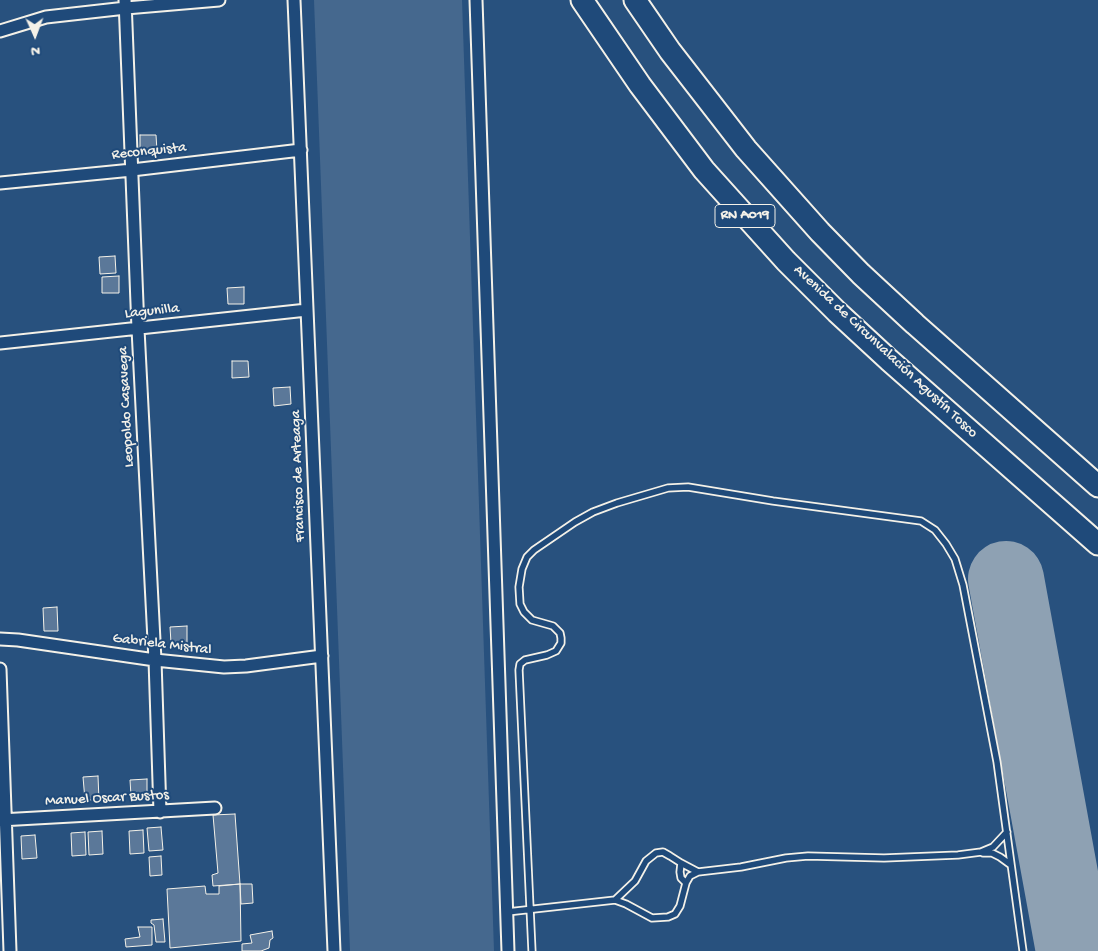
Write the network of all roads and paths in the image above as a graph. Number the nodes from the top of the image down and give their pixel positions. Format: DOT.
graph roads {
  1 [pos="219,0"];
  2 [pos="294,0"];
  3 [pos="476,0"];
  4 [pos="582,0"];
  5 [pos="635,0"];
  6 [pos="125,4"];
  7 [pos="0,31"];
  8 [pos="301,150"];
  9 [pos="132,170"];
  10 [pos="0,183"];
  11 [pos="307,310"];
  12 [pos="138,329"];
  13 [pos="0,342"];
  14 [pos="1098,486"];
  15 [pos="1098,544"];
  16 [pos="0,640"];
  17 [pos="322,656"];
  18 [pos="155,660"];
  19 [pos="0,669"];
  20 [pos="215,808"];
  21 [pos="160,812"];
  22 [pos="3,820"];
  23 [pos="1007,832"];
  24 [pos="980,852"];
  25 [pos="681,863"];
  26 [pos="1011,865"];
  27 [pos="698,872"];
  28 [pos="686,883"];
  29 [pos="615,900"];
  30 [pos="530,908"];
  31 [pos="507,912"];
  32 [pos="10,951"];
  33 [pos="334,951"];
  34 [pos="508,951"];
  35 [pos="532,951"];
  36 [pos="1023,951"];
  1 -- 6 [label="street"];
  2 -- 8 [label="street, Francisco de Arteaga"];
  3 -- 31 [label="street"];
  4 -- 15 [label="highway, Avenida de Circunvalación Agustín Tosco / RN A019"];
  5 -- 14 [label="highway, RN A019"];
  6 -- 7 [label="street"];
  6 -- 9 [label="street, Leopoldo Casavega"];
  8 -- 9 [label="street, Reconquista"];
  8 -- 11 [label="street, Francisco de Arteaga"];
  9 -- 10 [label="street, Reconquista"];
  9 -- 12 [label="street, Leopoldo Casavega"];
  11 -- 12 [label="street, Lagunilla"];
  11 -- 17 [label="street, Francisco de Arteaga"];
  12 -- 13 [label="street, Lagunilla"];
  12 -- 18 [label="street, Leopoldo Casavega"];
  16 -- 18 [label="street, Gabriela Mistral"];
  17 -- 18 [label="street, Gabriela Mistral"];
  17 -- 33 [label="street, Francisco de Arteaga"];
  18 -- 21 [label="street, Leopoldo Casavega"];
  19 -- 22 [label="street"];
  20 -- 21 [label="street, Manuel Oscar Bustos"];
  21 -- 22 [label="street, Manuel Oscar Bustos"];
  22 -- 32 [label="street"];
  23 -- 24 [label="lane"];
  23 -- 26 [label="lane"];
  23 -- 30 [label="lane"];
  24 -- 26 [label="lane"];
  24 -- 27 [label="lane"];
  25 -- 27 [label="lane"];
  25 -- 28 [label="lane"];
  25 -- 29 [label="lane"];
  26 -- 36 [label="lane"];
  27 -- 28 [label="lane"];
  28 -- 29 [label="lane"];
  29 -- 30 [label="lane"];
  30 -- 31 [label="lane"];
  30 -- 35 [label="lane"];
  31 -- 34 [label="street"];
}
